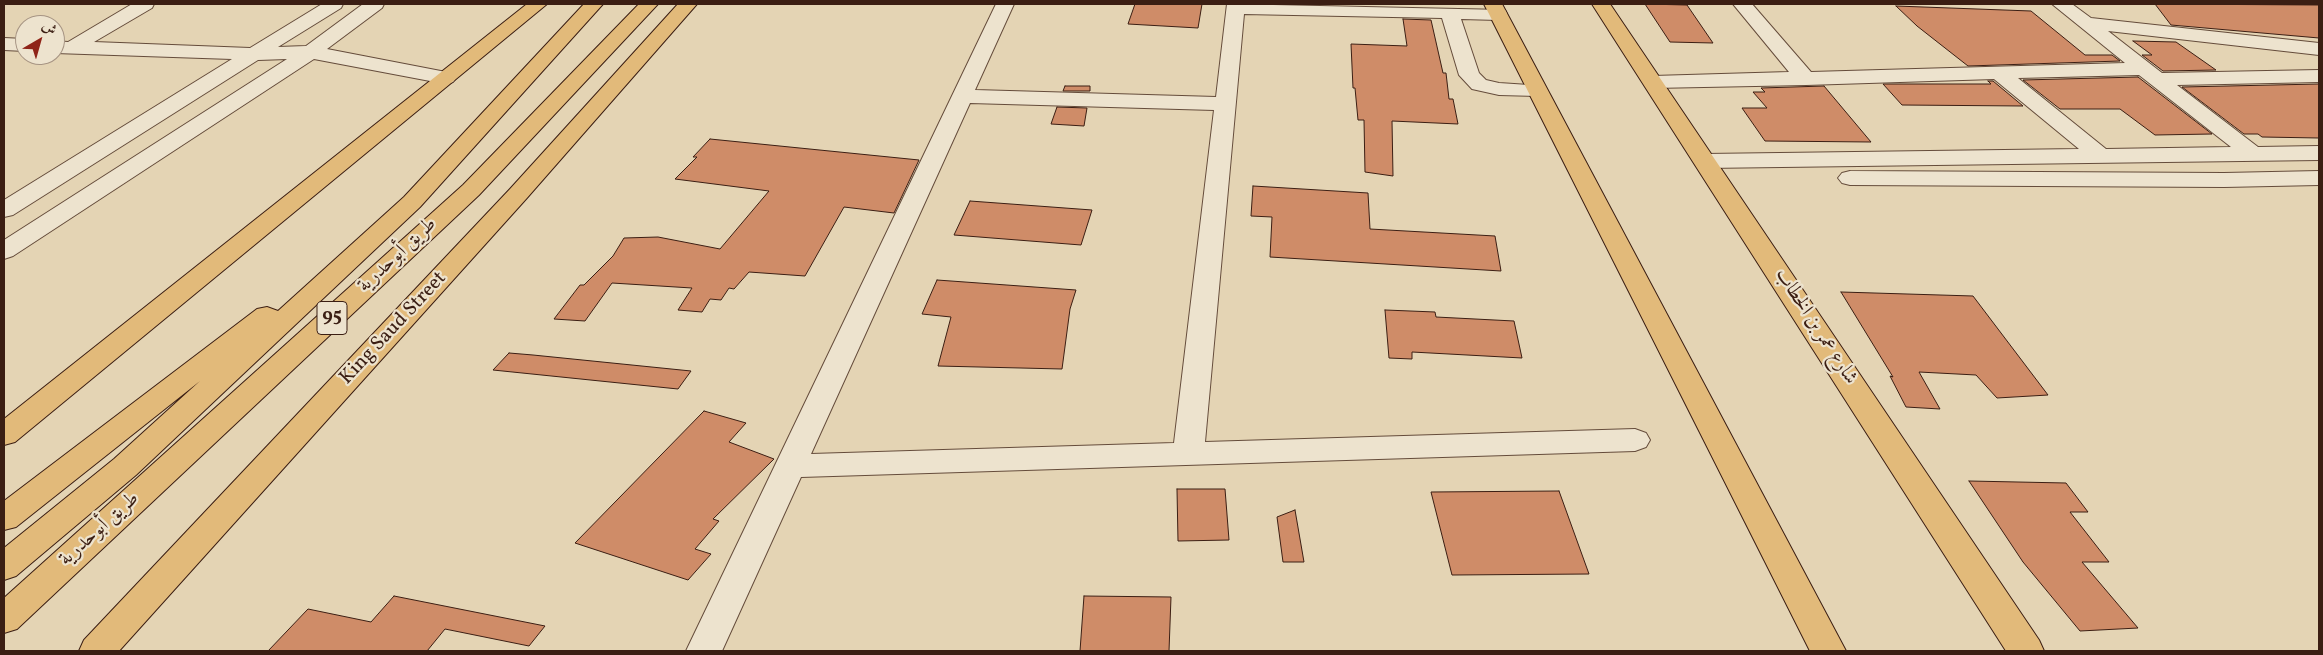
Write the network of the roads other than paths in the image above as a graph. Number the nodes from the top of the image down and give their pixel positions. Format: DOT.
graph roads {
  1 [pos="146,4"];
  2 [pos="334,4"];
  3 [pos="375,4"];
  4 [pos="538,4"];
  5 [pos="594,4"];
  6 [pos="649,4"];
  7 [pos="688,4"];
  8 [pos="1006,4"];
  9 [pos="1601,4"];
  10 [pos="1742,4"];
  11 [pos="2061,4"];
  12 [pos="1236,6"];
  13 [pos="1495,9"];
  14 [pos="1450,13"];
  15 [pos="2084,23"];
  16 [pos="2245,41"];
  17 [pos="65,47"];
  18 [pos="65,48"];
  19 [pos="2319,49"];
  20 [pos="311,52"];
  21 [pos="255,54"];
  22 [pos="1999,73"];
  23 [pos="2149,74"];
  24 [pos="2318,76"];
  25 [pos="446,78"];
  26 [pos="1806,79"];
  27 [pos="1653,82"];
  28 [pos="1537,90"];
  29 [pos="962,96"];
  30 [pos="1226,104"];
  31 [pos="2319,153"];
  32 [pos="2253,154"];
  33 [pos="2101,156"];
  34 [pos="1711,169"];
  35 [pos="2319,178"];
  36 [pos="412,202"];
  37 [pos="4,210"];
  38 [pos="4,251"];
  39 [pos="4,435"];
  40 [pos="1635,440"];
  41 [pos="1188,454"];
  42 [pos="789,466"];
  43 [pos="4,518"];
  44 [pos="4,567"];
  45 [pos="4,619"];
  46 [pos="97,651"];
  47 [pos="704,651"];
  48 [pos="1828,651"];
  49 [pos="2026,651"];
  1 -- 17 [label="street"];
  2 -- 21 [label="street"];
  3 -- 20 [label="street"];
  4 -- 25 [label="main road"];
  5 -- 36 [label="main road, طريق أبوحدرية / 95"];
  6 -- 45 [label="main road, طريق أبوحدرية / 95"];
  7 -- 46 [label="main road, King Saud Street"];
  8 -- 29 [label="street"];
  9 -- 27 [label="main road, شارع عمر بن الخطاب"];
  10 -- 26 [label="street"];
  11 -- 15 [label="street"];
  12 -- 14 [label="street"];
  12 -- 30 [label="street"];
  13 -- 14 [label="street"];
  13 -- 28 [label="main road"];
  14 -- 28 [label="street"];
  15 -- 16 [label="street"];
  15 -- 23 [label="street"];
  16 -- 19 [label="street"];
  16 -- 24 [label="street"];
  18 -- 21 [label="street"];
  20 -- 21 [label="street"];
  20 -- 25 [label="street"];
  20 -- 38 [label="street"];
  21 -- 37 [label="street"];
  22 -- 23 [label="street"];
  22 -- 26 [label="street"];
  22 -- 33 [label="street"];
  23 -- 24 [label="street"];
  23 -- 32 [label="street"];
  25 -- 39 [label="main road"];
  26 -- 27 [label="street"];
  27 -- 34 [label="main road, شارع عمر بن الخطاب"];
  28 -- 48 [label="main road"];
  29 -- 30 [label="street"];
  29 -- 42 [label="street"];
  30 -- 41 [label="street"];
  31 -- 32 [label="street"];
  32 -- 33 [label="street"];
  33 -- 34 [label="street"];
  34 -- 35 [label="street"];
  34 -- 49 [label="main road, شارع عمر بن الخطاب"];
  36 -- 43 [label="main road"];
  36 -- 44 [label="main road, طريق أبوحدرية / 95"];
  40 -- 41 [label="street"];
  41 -- 42 [label="street"];
  42 -- 47 [label="street"];
}
